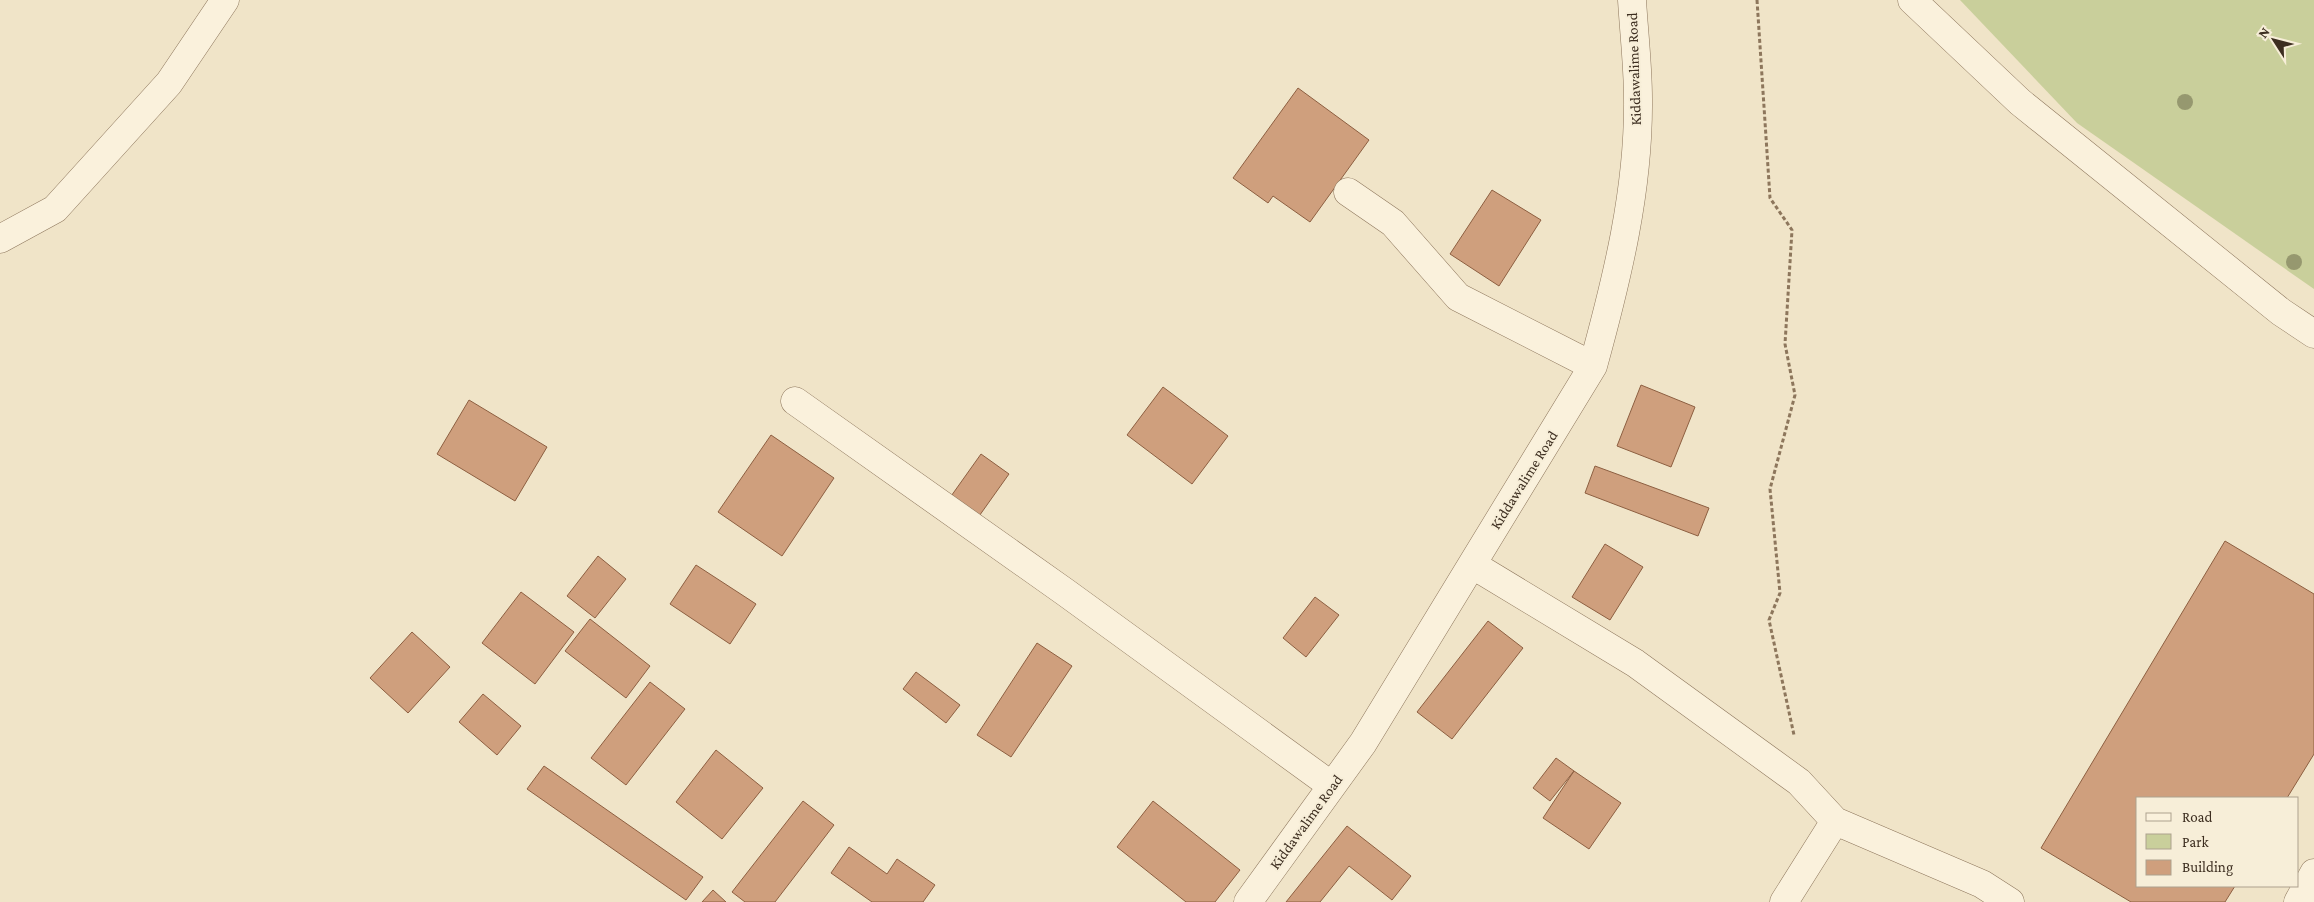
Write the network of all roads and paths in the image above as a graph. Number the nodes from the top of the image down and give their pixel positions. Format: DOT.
graph roads {
  1 [pos="225,0"];
  2 [pos="1632,0"];
  3 [pos="1757,0"];
  4 [pos="1912,0"];
  5 [pos="1348,192"];
  6 [pos="0,239"];
  7 [pos="2314,334"];
  8 [pos="1593,366"];
  9 [pos="795,401"];
  10 [pos="1473,564"];
  11 [pos="1796,743"];
  12 [pos="1332,786"];
  13 [pos="1835,821"];
  14 [pos="2314,873"];
  15 [pos="1248,902"];
  16 [pos="1784,902"];
  17 [pos="2010,902"];
  18 [pos="2298,902"];
  1 -- 6 [label="street"];
  2 -- 8 [label="street, Kiddawalime Road"];
  3 -- 11 [label="path"];
  4 -- 7 [label="street"];
  5 -- 8 [label="street"];
  8 -- 10 [label="street, Kiddawalime Road"];
  9 -- 12 [label="street"];
  10 -- 12 [label="street, Kiddawalime Road"];
  10 -- 13 [label="street"];
  12 -- 15 [label="street, Kiddawalime Road"];
  13 -- 16 [label="street"];
  13 -- 17 [label="street"];
  14 -- 18 [label="street"];
}
